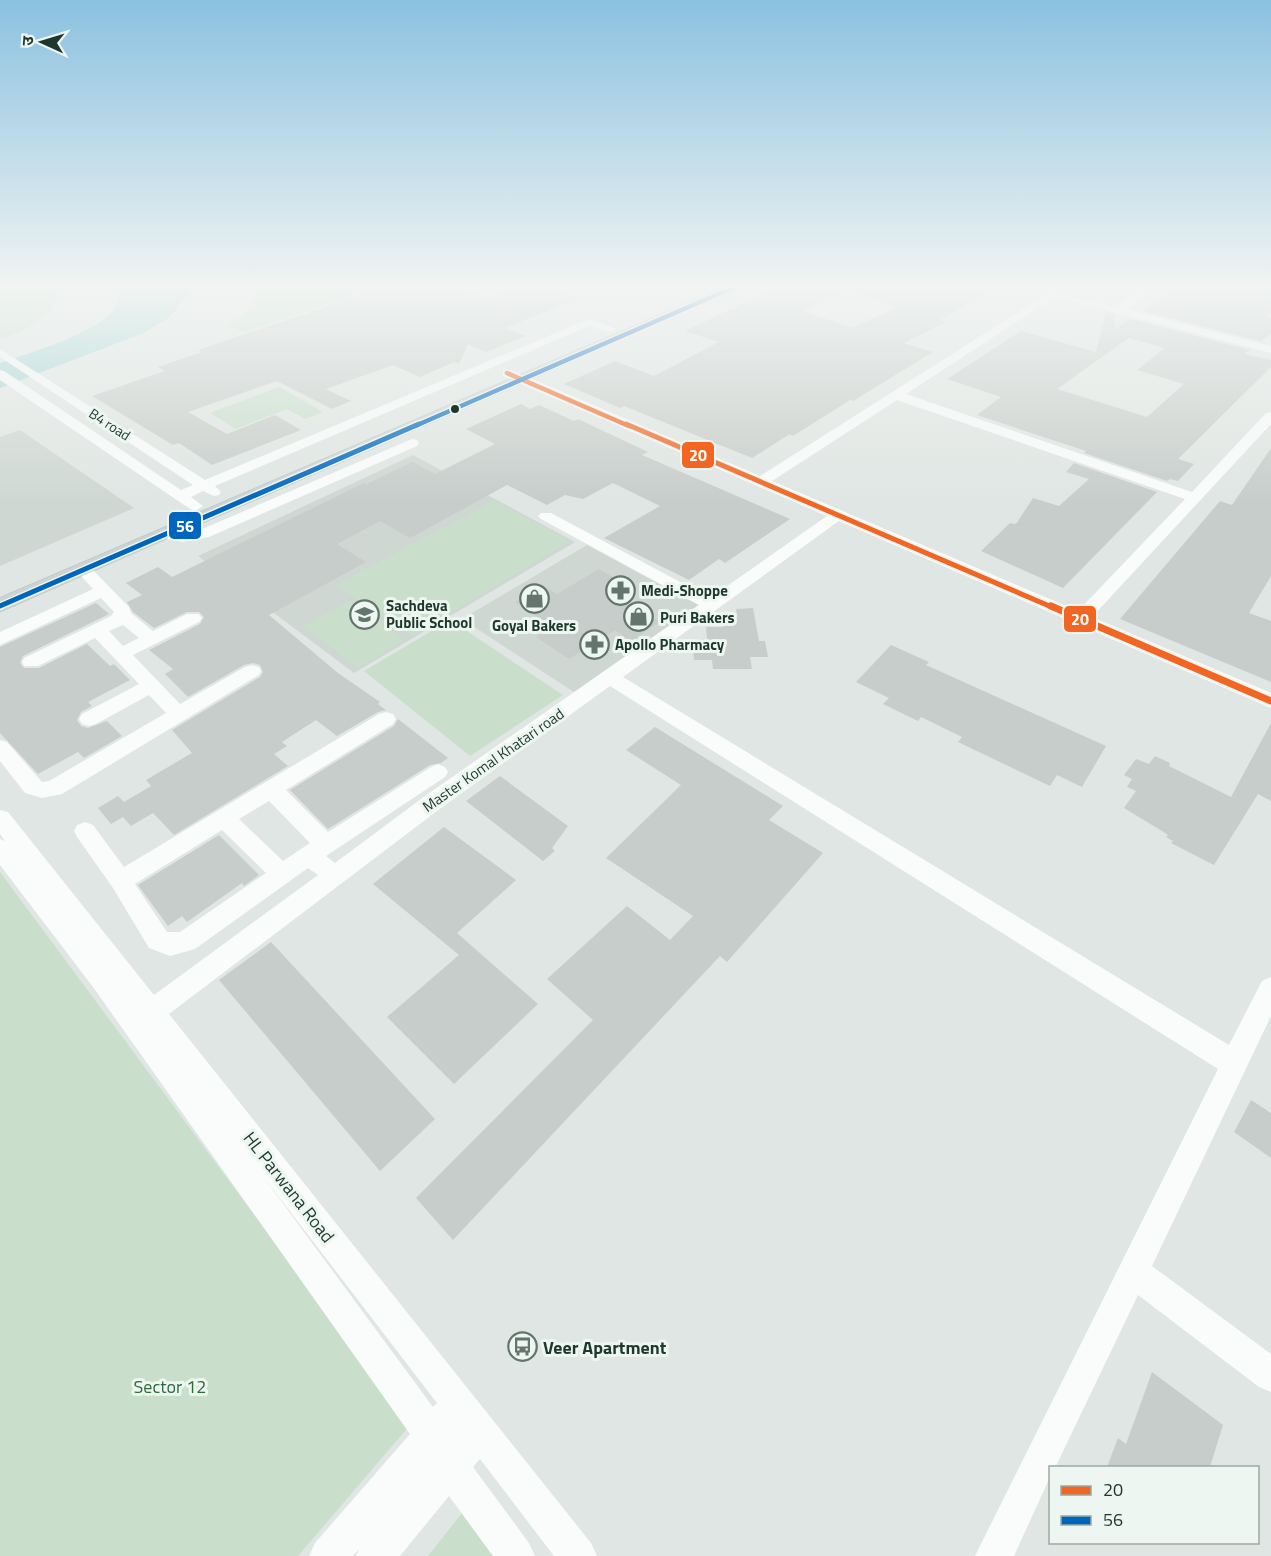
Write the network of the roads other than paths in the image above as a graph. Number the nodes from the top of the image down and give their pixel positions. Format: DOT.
graph roads {
  1 [pos="9,358"];
  2 [pos="534,358"];
  3 [pos="536,358"];
  4 [pos="954,358"];
  5 [pos="507,368"];
  6 [pos="0,374"];
  7 [pos="896,395"];
  8 [pos="1267,425"];
  9 [pos="761,482"];
  10 [pos="205,486"];
  11 [pos="180,496"];
  12 [pos="219,496"];
  13 [pos="1195,498"];
  14 [pos="195,506"];
  15 [pos="838,514"];
  16 [pos="546,516"];
  17 [pos="83,570"];
  18 [pos="0,590"];
  19 [pos="102,591"];
  20 [pos="709,604"];
  21 [pos="0,606"];
  22 [pos="122,615"];
  23 [pos="192,618"];
  24 [pos="1081,619"];
  25 [pos="98,630"];
  26 [pos="0,639"];
  27 [pos="151,639"];
  28 [pos="121,654"];
  29 [pos="31,662"];
  30 [pos="252,671"];
  31 [pos="610,677"];
  32 [pos="151,686"];
  33 [pos="1271,700"];
  34 [pos="179,715"];
  35 [pos="89,719"];
  36 [pos="386,719"];
  37 [pos="0,747"];
  38 [pos="438,772"];
  39 [pos="271,789"];
  40 [pos="0,818"];
  41 [pos="224,818"];
  42 [pos="86,831"];
  43 [pos="0,848"];
  44 [pos="318,849"];
  45 [pos="282,874"];
  46 [pos="335,876"];
  47 [pos="121,881"];
  48 [pos="1271,989"];
  49 [pos="152,1012"];
  50 [pos="1235,1064"];
  51 [pos="1134,1272"];
  52 [pos="1271,1376"];
  53 [pos="470,1417"];
  54 [pos="432,1435"];
  55 [pos="450,1466"];
  56 [pos="328,1556"];
  57 [pos="375,1556"];
  58 [pos="516,1556"];
  59 [pos="578,1556"];
  60 [pos="994,1556"];
  1 -- 10 [label="street, B4 road"];
  2 -- 5 [label="main road"];
  3 -- 5 [label="main road"];
  4 -- 7 [label="street"];
  5 -- 9 [label="street"];
  5 -- 10 [label="street"];
  5 -- 12 [label="main road"];
  5 -- 17 [label="main road"];
  6 -- 11 [label="street, B4 road"];
  7 -- 9 [label="street"];
  7 -- 13 [label="street"];
  8 -- 13 [label="street"];
  9 -- 15 [label="street"];
  10 -- 11 [label="street"];
  10 -- 12 [label="street, B4 road"];
  11 -- 14 [label="street, B4 road"];
  12 -- 14 [label="main road"];
  13 -- 24 [label="street"];
  14 -- 18 [label="main road"];
  15 -- 20 [label="street, Master Komal Khatari road"];
  15 -- 24 [label="street"];
  16 -- 20 [label="street"];
  17 -- 19 [label="street"];
  17 -- 21 [label="main road"];
  19 -- 22 [label="street"];
  19 -- 26 [label="street"];
  20 -- 31 [label="street, Master Komal Khatari road"];
  22 -- 25 [label="street"];
  22 -- 27 [label="street"];
  23 -- 27 [label="street"];
  24 -- 33 [label="street"];
  25 -- 28 [label="street"];
  25 -- 29 [label="street"];
  27 -- 28 [label="street"];
  28 -- 32 [label="street"];
  30 -- 34 [label="street"];
  31 -- 46 [label="street, Master Komal Khatari road"];
  31 -- 50 [label="street"];
  32 -- 34 [label="street"];
  32 -- 35 [label="street"];
  34 -- 37 [label="street"];
  36 -- 39 [label="street"];
  38 -- 44 [label="street"];
  39 -- 41 [label="street"];
  39 -- 44 [label="street"];
  40 -- 49 [label="street, HL Parwana Road"];
  41 -- 45 [label="street"];
  41 -- 47 [label="street"];
  42 -- 47 [label="street"];
  43 -- 54 [label="street"];
  44 -- 45 [label="street"];
  44 -- 46 [label="street"];
  45 -- 47 [label="street"];
  46 -- 49 [label="street, Master Komal Khatari road"];
  48 -- 50 [label="street"];
  49 -- 53 [label="street, HL Parwana Road"];
  50 -- 51 [label="street"];
  51 -- 52 [label="street"];
  51 -- 60 [label="street"];
  53 -- 54 [label="street"];
  53 -- 55 [label="street"];
  53 -- 59 [label="street, HL Parwana Road"];
  54 -- 55 [label="street"];
  54 -- 56 [label="street"];
  55 -- 57 [label="street"];
  55 -- 58 [label="street"];
}
